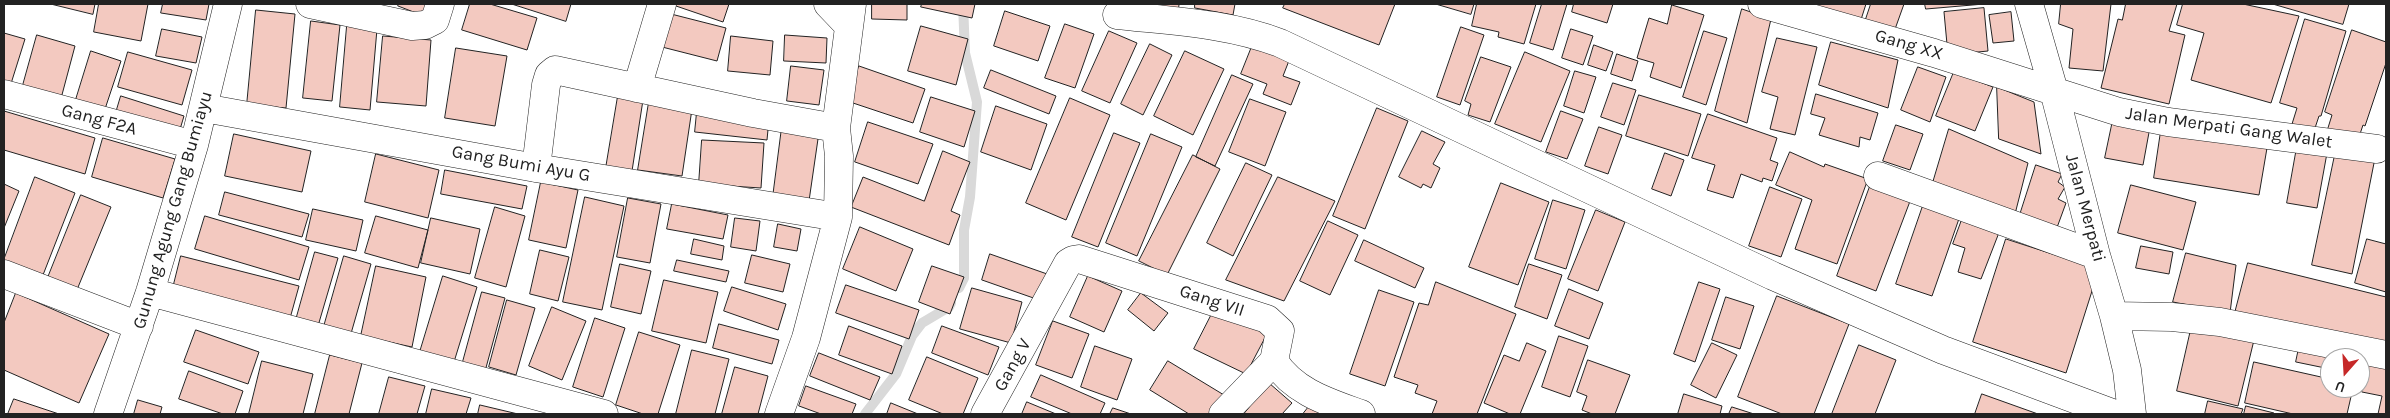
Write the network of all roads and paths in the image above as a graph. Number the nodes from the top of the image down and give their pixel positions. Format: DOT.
graph roads {
  1 [pos="228,4"];
  2 [pos="310,4"];
  3 [pos="440,4"];
  4 [pos="662,4"];
  5 [pos="828,4"];
  6 [pos="1762,4"];
  7 [pos="2029,4"];
  8 [pos="850,15"];
  9 [pos="1117,15"];
  10 [pos="637,88"];
  11 [pos="2054,91"];
  12 [pos="4,94"];
  13 [pos="204,108"];
  14 [pos="836,128"];
  15 [pos="194,145"];
  16 [pos="2377,148"];
  17 [pos="536,168"];
  18 [pos="1878,176"];
  19 [pos="838,217"];
  20 [pos="2096,256"];
  21 [pos="4,274"];
  22 [pos="150,292"];
  23 [pos="1041,315"];
  24 [pos="2114,316"];
  25 [pos="140,326"];
  26 [pos="2386,355"];
  27 [pos="1274,361"];
  28 [pos="108,414"];
  29 [pos="604,414"];
  30 [pos="779,414"];
  31 [pos="985,414"];
  32 [pos="1223,414"];
  33 [pos="1361,414"];
  34 [pos="2115,414"];
  35 [pos="2132,414"];
  1 -- 13 [label="street, Gunung Agung Gang Bumiayu"];
  2 -- 3 [label="street"];
  4 -- 10 [label="street"];
  5 -- 8 [label="street"];
  6 -- 11 [label="street, Gang XX"];
  7 -- 11 [label="street, Jalan Merpati"];
  8 -- 14 [label="street"];
  9 -- 34 [label="street"];
  10 -- 14 [label="street"];
  10 -- 17 [label="street"];
  11 -- 16 [label="street, Jalan Merpati Gang Walet"];
  11 -- 20 [label="street, Jalan Merpati"];
  12 -- 15 [label="street, Gang F2A"];
  13 -- 15 [label="street, Gunung Agung Gang Bumiayu"];
  13 -- 17 [label="street, Gang Bumi Ayu G"];
  14 -- 19 [label="street"];
  15 -- 22 [label="street, Gunung Agung Gang Bumiayu"];
  17 -- 19 [label="street, Gang Bumi Ayu G"];
  18 -- 20 [label="street"];
  19 -- 30 [label="street"];
  20 -- 24 [label="street, Jalan Merpati"];
  21 -- 25 [label="street"];
  22 -- 25 [label="street, Gunung Agung Gang Bumiayu"];
  22 -- 29 [label="street"];
  23 -- 27 [label="street, Gang VII"];
  23 -- 31 [label="street, Gang V"];
  24 -- 26 [label="street"];
  24 -- 35 [label="street, Jalan Merpati"];
  25 -- 28 [label="street, Gunung Agung Gang Bumiayu"];
  27 -- 32 [label="street"];
  27 -- 33 [label="street"];
}
